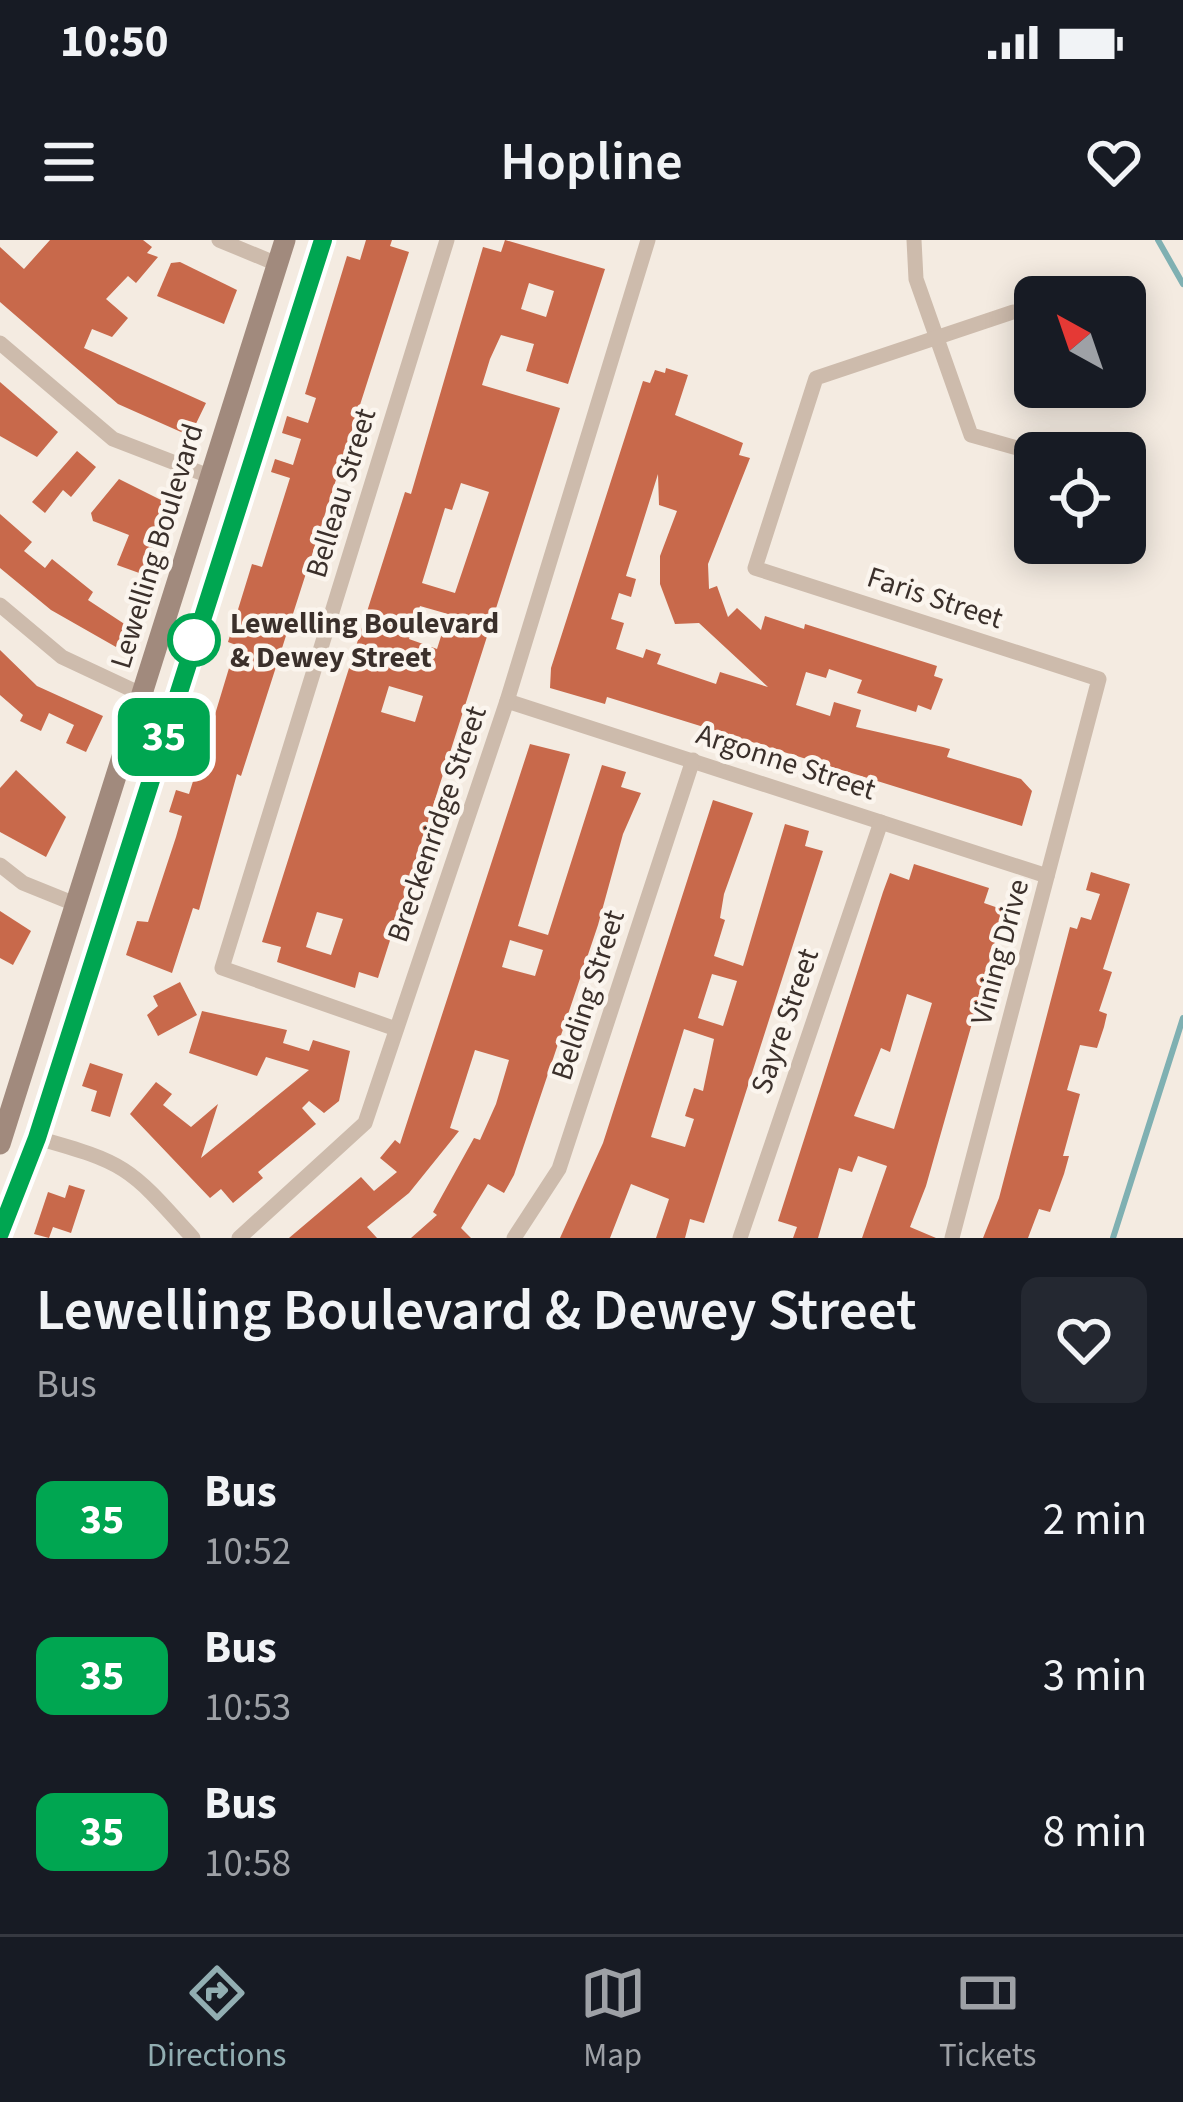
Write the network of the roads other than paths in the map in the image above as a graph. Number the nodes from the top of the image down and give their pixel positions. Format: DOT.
graph roads {
  1 [pos="219,240"];
  2 [pos="285,240"];
  3 [pos="323,240"];
  4 [pos="447,240"];
  5 [pos="648,240"];
  6 [pos="914,240"];
  7 [pos="277,264"];
  8 [pos="1013,312"];
  9 [pos="940,337"];
  10 [pos="0,343"];
  11 [pos="1014,447"];
  12 [pos="209,476"];
  13 [pos="0,605"];
  14 [pos="1099,680"];
  15 [pos="143,694"];
  16 [pos="507,700"];
  17 [pos="173,709"];
  18 [pos="693,760"];
  19 [pos="881,822"];
  20 [pos="0,865"];
  21 [pos="1047,877"];
  22 [pos="75,904"];
  23 [pos="397,1029"];
  24 [pos="37,1138"];
  25 [pos="0,1144"];
  26 [pos="0,1233"];
  27 [pos="193,1238"];
  28 [pos="239,1238"];
  29 [pos="514,1238"];
  30 [pos="740,1238"];
  31 [pos="952,1238"];
  1 -- 7 [label="street"];
  2 -- 7 [label="main road, Lewelling Boulevard"];
  3 -- 17 [label="main road, Lewelling Boulevard"];
  4 -- 23 [label="street, Belleau Street"];
  5 -- 16 [label="street, Breckenridge Street"];
  6 -- 9 [label="street"];
  7 -- 12 [label="main road, Lewelling Boulevard"];
  8 -- 9 [label="street"];
  9 -- 11 [label="street"];
  9 -- 14 [label="street, Faris Street"];
  10 -- 12 [label="street"];
  12 -- 15 [label="main road, Lewelling Boulevard"];
  13 -- 15 [label="street"];
  14 -- 21 [label="street, Vining Drive"];
  15 -- 17 [label="street"];
  15 -- 22 [label="main road, Lewelling Boulevard"];
  16 -- 18 [label="street, Argonne Street"];
  16 -- 23 [label="street, Breckenridge Street"];
  17 -- 24 [label="main road, Lewelling Boulevard"];
  18 -- 19 [label="street, Argonne Street"];
  18 -- 29 [label="street, Belding Street"];
  19 -- 21 [label="street, Argonne Street"];
  19 -- 30 [label="street, Sayre Street"];
  20 -- 22 [label="street"];
  21 -- 31 [label="street, Vining Drive"];
  22 -- 25 [label="main road, Lewelling Boulevard"];
  23 -- 28 [label="street, Breckenridge Street"];
  24 -- 26 [label="main road, Lewelling Boulevard"];
  24 -- 27 [label="street"];
}
